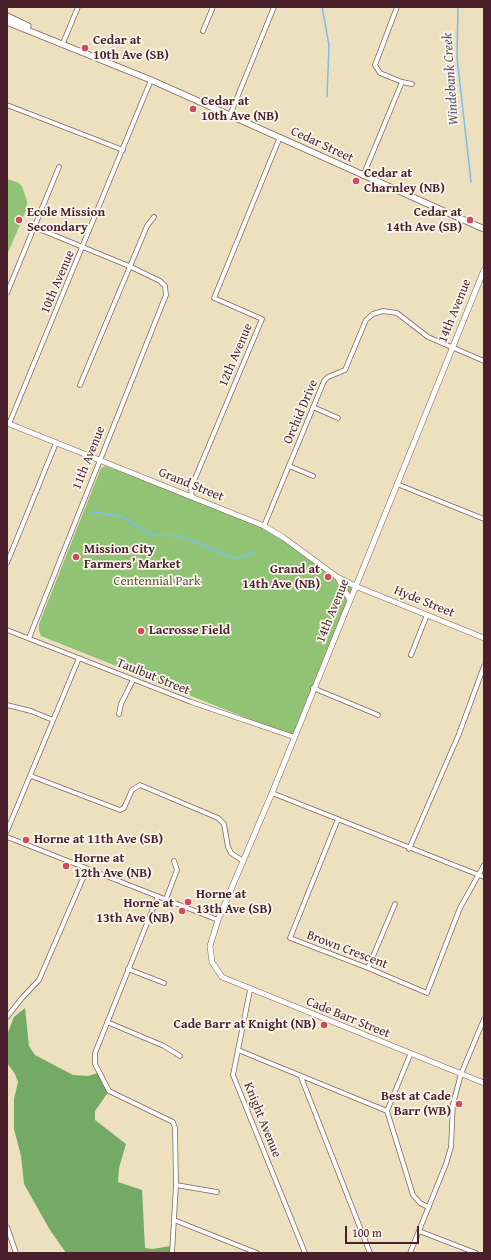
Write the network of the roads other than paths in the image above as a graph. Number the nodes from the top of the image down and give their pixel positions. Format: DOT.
graph roads {
  1 [pos="78,7"];
  2 [pos="213,7"];
  3 [pos="274,7"];
  4 [pos="397,7"];
  5 [pos="7,16"];
  6 [pos="7,22"];
  7 [pos="203,31"];
  8 [pos="63,43"];
  9 [pos="150,80"];
  10 [pos="402,82"];
  11 [pos="412,84"];
  12 [pos="7,105"];
  13 [pos="230,115"];
  14 [pos="280,137"];
  15 [pos="123,150"];
  16 [pos="59,167"];
  17 [pos="363,176"];
  18 [pos="154,217"];
  19 [pos="34,227"];
  20 [pos="484,228"];
  21 [pos="83,247"];
  22 [pos="130,266"];
  23 [pos="484,270"];
  24 [pos="7,293"];
  25 [pos="452,347"];
  26 [pos="484,361"];
  27 [pos="80,385"];
  28 [pos="313,407"];
  29 [pos="338,418"];
  30 [pos="8,423"];
  31 [pos="56,443"];
  32 [pos="99,459"];
  33 [pos="289,466"];
  34 [pos="313,476"];
  35 [pos="397,484"];
  36 [pos="192,497"];
  37 [pos="484,519"];
  38 [pos="264,526"];
  39 [pos="7,563"];
  40 [pos="337,577"];
  41 [pos="356,586"];
  42 [pos="350,600"];
  43 [pos="427,615"];
  44 [pos="7,630"];
  45 [pos="29,638"];
  46 [pos="484,638"];
  47 [pos="411,655"];
  48 [pos="79,658"];
  49 [pos="484,666"];
  50 [pos="133,680"];
  51 [pos="313,688"];
  52 [pos="7,706"];
  53 [pos="120,714"];
  54 [pos="378,715"];
  55 [pos="53,720"];
  56 [pos="294,737"];
  57 [pos="31,776"];
  58 [pos="272,793"];
  59 [pos="338,819"];
  60 [pos="7,831"];
  61 [pos="7,837"];
  62 [pos="409,848"];
  63 [pos="243,861"];
  64 [pos="174,862"];
  65 [pos="484,865"];
  66 [pos="88,868"];
  67 [pos="482,876"];
  68 [pos="158,896"];
  69 [pos="166,899"];
  70 [pos="395,904"];
  71 [pos="218,920"];
  72 [pos="212,962"];
  73 [pos="368,968"];
  74 [pos="128,969"];
  75 [pos="164,984"];
  76 [pos="250,990"];
  77 [pos="7,1017"];
  78 [pos="484,1019"];
  79 [pos="107,1022"];
  80 [pos="238,1050"];
  81 [pos="410,1055"];
  82 [pos="180,1056"];
  83 [pos="461,1074"];
  84 [pos="301,1076"];
  85 [pos="484,1083"];
  86 [pos="387,1111"];
  87 [pos="176,1185"];
  88 [pos="217,1192"];
  89 [pos="428,1207"];
  90 [pos="174,1220"];
  91 [pos="7,1227"];
  92 [pos="419,1231"];
  93 [pos="16,1253"];
  94 [pos="172,1253"];
  95 [pos="257,1253"];
  96 [pos="305,1253"];
  97 [pos="370,1253"];
  98 [pos="410,1253"];
  99 [pos="476,1253"];
  1 -- 8 [label="street"];
  2 -- 7 [label="street"];
  3 -- 13 [label="street"];
  4 -- 10 [label="street"];
  5 -- 8 [label="main road, Cedar Street"];
  6 -- 8 [label="main road, Cedar Street"];
  8 -- 9 [label="main road, Cedar Street"];
  9 -- 13 [label="main road, Cedar Street"];
  9 -- 15 [label="street, 10th Avenue"];
  10 -- 11 [label="street"];
  10 -- 17 [label="street"];
  12 -- 15 [label="street"];
  13 -- 14 [label="main road, Cedar Street"];
  14 -- 17 [label="main road, Cedar Street"];
  14 -- 36 [label="street, 12th Avenue"];
  15 -- 21 [label="street, 10th Avenue"];
  16 -- 19 [label="street"];
  17 -- 20 [label="main road, Cedar Street"];
  18 -- 22 [label="street"];
  19 -- 21 [label="street"];
  19 -- 24 [label="street"];
  21 -- 22 [label="street"];
  21 -- 30 [label="street, 10th Avenue"];
  22 -- 27 [label="street"];
  22 -- 32 [label="street, 11th Avenue"];
  23 -- 25 [label="street, 14th Avenue"];
  25 -- 26 [label="street, Orchid Drive"];
  25 -- 28 [label="street, Orchid Drive"];
  25 -- 35 [label="street, 14th Avenue"];
  28 -- 29 [label="street"];
  28 -- 33 [label="street, Orchid Drive"];
  30 -- 31 [label="street, Grand Street"];
  31 -- 32 [label="street, Grand Street"];
  31 -- 39 [label="street"];
  32 -- 36 [label="street, Grand Street"];
  32 -- 45 [label="street, 11th Avenue"];
  33 -- 34 [label="street"];
  33 -- 38 [label="street, Orchid Drive"];
  35 -- 37 [label="street"];
  35 -- 41 [label="street, 14th Avenue"];
  36 -- 38 [label="street, Grand Street"];
  38 -- 40 [label="street, Grand Street"];
  40 -- 41 [label="street, Grand Street"];
  40 -- 42 [label="street"];
  41 -- 42 [label="street, 14th Avenue"];
  41 -- 43 [label="street, Hyde Street"];
  42 -- 51 [label="street, 14th Avenue"];
  43 -- 46 [label="street, Hyde Street"];
  43 -- 47 [label="street"];
  44 -- 45 [label="street, Taulbut Street"];
  45 -- 48 [label="street, Taulbut Street"];
  48 -- 50 [label="street, Taulbut Street"];
  48 -- 55 [label="street"];
  49 -- 62 [label="street"];
  50 -- 53 [label="street"];
  50 -- 56 [label="street, Taulbut Street"];
  51 -- 54 [label="street"];
  51 -- 56 [label="street, 14th Avenue"];
  52 -- 55 [label="street"];
  55 -- 57 [label="street"];
  56 -- 58 [label="street, 14th Avenue"];
  57 -- 60 [label="street"];
  57 -- 63 [label="street"];
  58 -- 59 [label="street"];
  58 -- 63 [label="street, 14th Avenue"];
  59 -- 62 [label="street"];
  59 -- 73 [label="street, Brown Crescent"];
  61 -- 66 [label="street"];
  62 -- 67 [label="street"];
  63 -- 71 [label="street, 14th Avenue"];
  64 -- 69 [label="street"];
  65 -- 67 [label="street"];
  66 -- 68 [label="street"];
  66 -- 77 [label="street"];
  67 -- 73 [label="street, Brown Crescent"];
  68 -- 69 [label="street"];
  68 -- 74 [label="street"];
  69 -- 71 [label="street"];
  70 -- 73 [label="street"];
  71 -- 72 [label="street, 14th Avenue"];
  72 -- 76 [label="street, Cade Barr Street"];
  74 -- 75 [label="street"];
  74 -- 79 [label="street"];
  76 -- 80 [label="street, Knight Avenue"];
  76 -- 81 [label="street, Cade Barr Street"];
  78 -- 83 [label="street"];
  79 -- 82 [label="street"];
  79 -- 87 [label="street"];
  80 -- 84 [label="street"];
  80 -- 96 [label="street, Knight Avenue"];
  81 -- 83 [label="street, Cade Barr Street"];
  81 -- 86 [label="street"];
  83 -- 85 [label="street, Cade Barr Street"];
  83 -- 89 [label="street"];
  84 -- 86 [label="street"];
  84 -- 97 [label="street"];
  86 -- 89 [label="street"];
  87 -- 88 [label="street"];
  87 -- 90 [label="street"];
  89 -- 92 [label="street"];
  90 -- 94 [label="street"];
  90 -- 95 [label="street"];
  91 -- 93 [label="street"];
  92 -- 98 [label="street"];
  92 -- 99 [label="street"];
}
